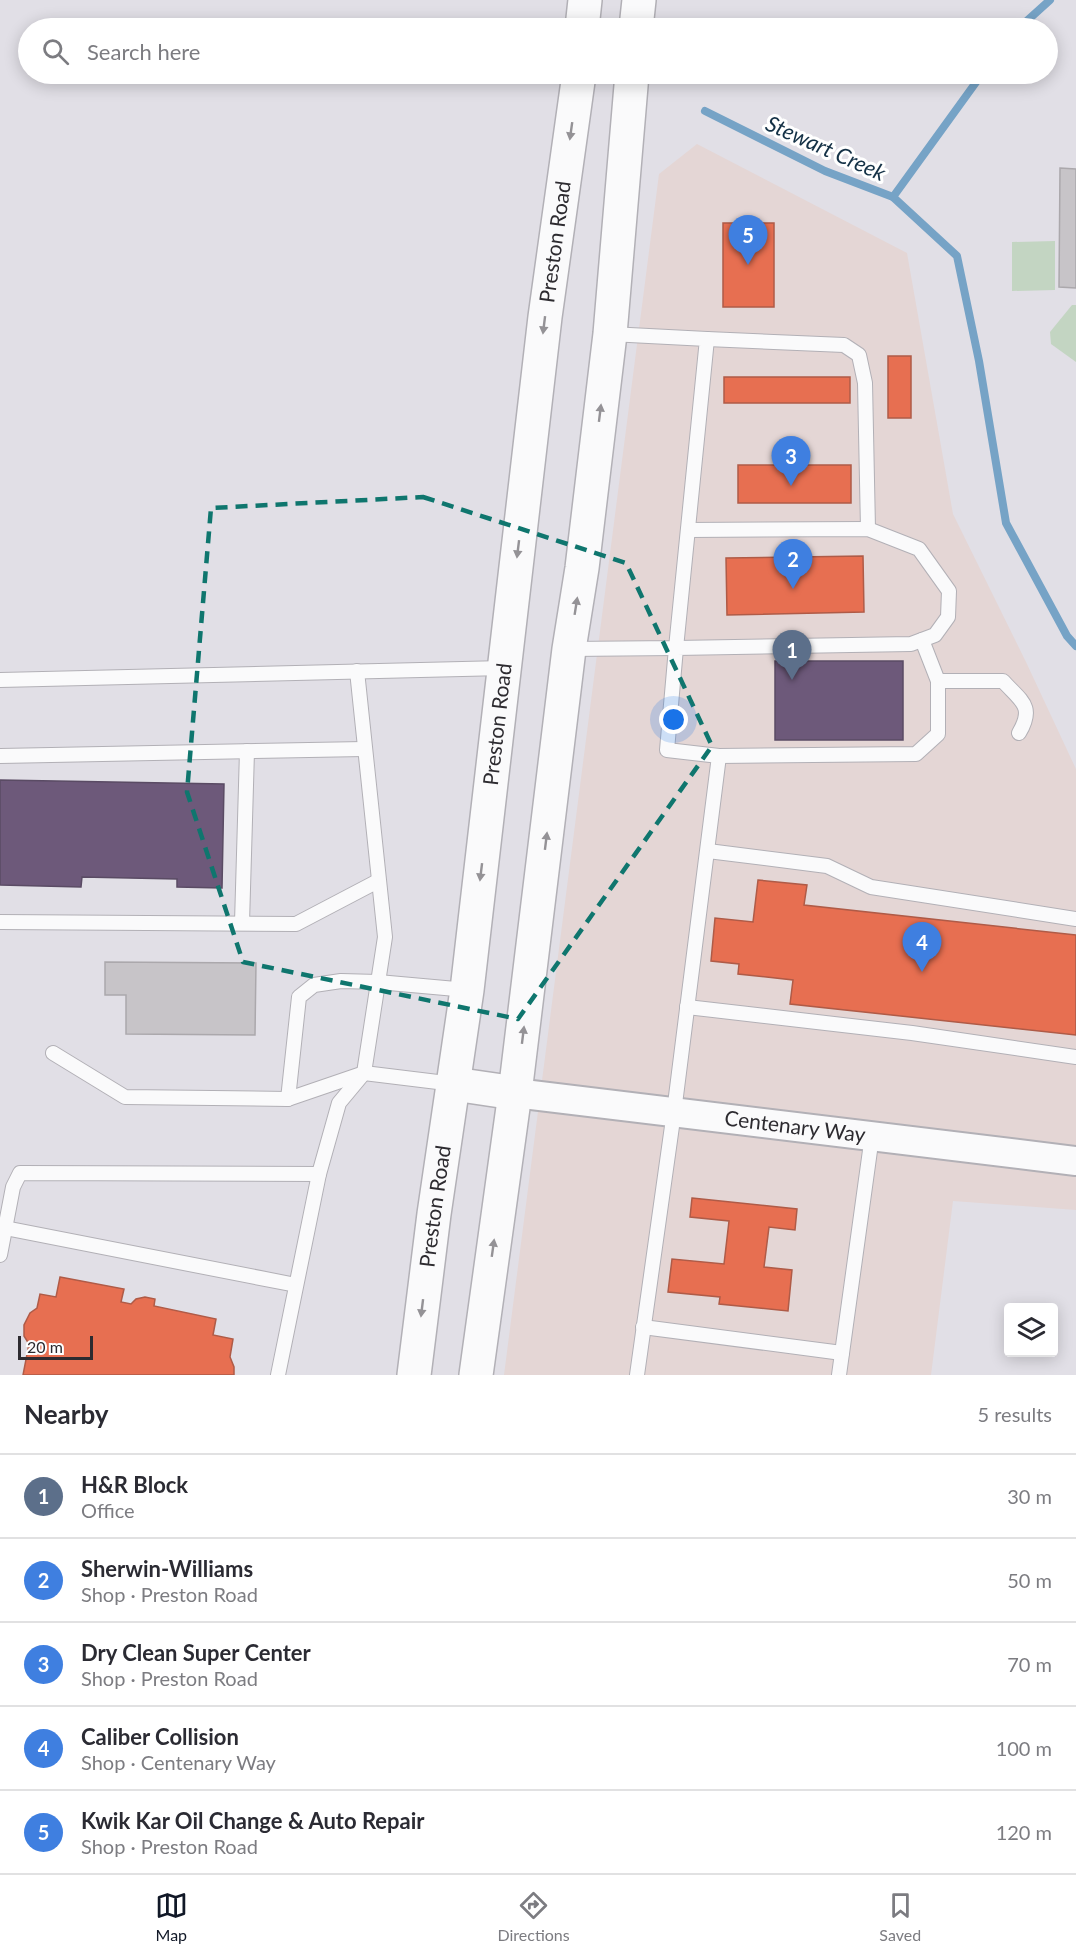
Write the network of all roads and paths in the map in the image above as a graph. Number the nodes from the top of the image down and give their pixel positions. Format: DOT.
graph roads {
  1 [pos="585,0"];
  2 [pos="639,0"];
  3 [pos="583,18"];
  4 [pos="637,18"];
  5 [pos="578,84"];
  6 [pos="631,84"];
  7 [pos="610,334"];
  8 [pos="707,339"];
  9 [pos="868,529"];
  10 [pos="688,530"];
  11 [pos="922,640"];
  12 [pos="676,648"];
  13 [pos="569,649"];
  14 [pos="504,668"];
  15 [pos="357,671"];
  16 [pos="0,680"];
  17 [pos="938,681"];
  18 [pos="1019,733"];
  19 [pos="364,749"];
  20 [pos="247,751"];
  21 [pos="0,756"];
  22 [pos="719,756"];
  23 [pos="708,851"];
  24 [pos="378,880"];
  25 [pos="1076,919"];
  26 [pos="0,922"];
  27 [pos="242,923"];
  28 [pos="378,982"];
  29 [pos="467,990"];
  30 [pos="687,1007"];
  31 [pos="53,1053"];
  32 [pos="1076,1057"];
  33 [pos="364,1073"];
  34 [pos="454,1084"];
  35 [pos="515,1093"];
  36 [pos="288,1100"];
  37 [pos="674,1112"];
  38 [pos="872,1136"];
  39 [pos="1076,1161"];
  40 [pos="319,1174"];
  41 [pos="5,1228"];
  42 [pos="0,1255"];
  43 [pos="296,1285"];
  44 [pos="643,1328"];
  45 [pos="842,1353"];
  46 [pos="278,1375"];
  47 [pos="414,1375"];
  48 [pos="476,1375"];
  49 [pos="637,1375"];
  50 [pos="839,1375"];
  1 -- 3 [label="main road"];
  2 -- 4 [label="main road"];
  5 -- 14 [label="main road, Preston Road, one-way"];
  6 -- 7 [label="main road"];
  7 -- 8 [label="lane"];
  13 -- 7 [label="main road, one-way"];
  8 -- 9 [label="lane"];
  8 -- 10 [label="lane"];
  9 -- 10 [label="lane"];
  9 -- 11 [label="lane"];
  10 -- 12 [label="lane"];
  11 -- 12 [label="lane"];
  11 -- 17 [label="lane"];
  12 -- 13 [label="lane"];
  12 -- 22 [label="lane"];
  35 -- 13 [label="main road, one-way"];
  14 -- 15 [label="lane"];
  14 -- 29 [label="main road, Preston Road, one-way"];
  15 -- 16 [label="lane"];
  15 -- 19 [label="lane"];
  17 -- 18 [label="lane"];
  17 -- 22 [label="lane"];
  19 -- 20 [label="lane"];
  19 -- 24 [label="lane"];
  20 -- 21 [label="lane"];
  20 -- 27 [label="lane"];
  22 -- 23 [label="lane"];
  23 -- 25 [label="lane"];
  23 -- 30 [label="lane"];
  24 -- 27 [label="lane"];
  24 -- 28 [label="lane"];
  26 -- 27 [label="lane"];
  28 -- 29 [label="lane"];
  28 -- 33 [label="lane"];
  28 -- 36 [label="lane"];
  29 -- 34 [label="main road, Preston Road"];
  30 -- 32 [label="lane"];
  30 -- 37 [label="lane"];
  31 -- 36 [label="lane"];
  33 -- 34 [label="lane"];
  33 -- 36 [label="lane"];
  33 -- 40 [label="lane"];
  34 -- 35 [label="main road"];
  34 -- 47 [label="main road, Preston Road, one-way"];
  35 -- 37 [label="street, Centenary Way"];
  48 -- 35 [label="main road, one-way"];
  37 -- 38 [label="street, Centenary Way"];
  37 -- 44 [label="lane"];
  38 -- 39 [label="street, Centenary Way"];
  38 -- 45 [label="lane"];
  40 -- 41 [label="lane"];
  40 -- 43 [label="lane"];
  41 -- 42 [label="lane"];
  41 -- 43 [label="lane"];
  43 -- 46 [label="lane"];
  44 -- 45 [label="lane"];
  44 -- 49 [label="lane"];
  45 -- 50 [label="lane"];
}
